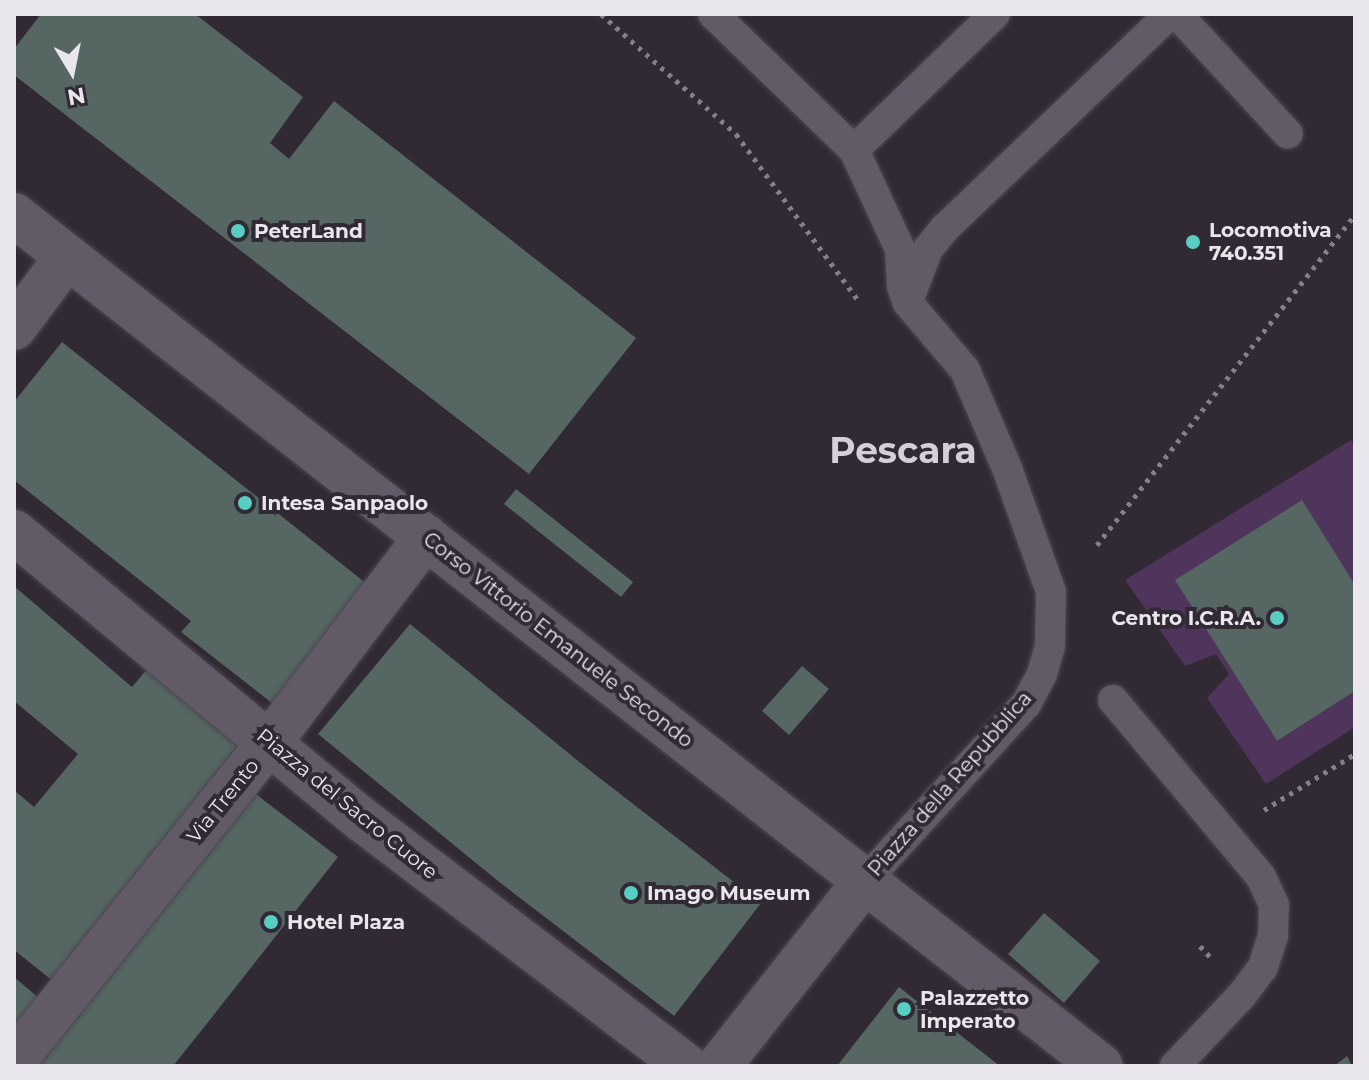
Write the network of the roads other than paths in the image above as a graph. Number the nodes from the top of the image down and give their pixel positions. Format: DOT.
graph roads {
  1 [pos="713,14"];
  2 [pos="995,14"];
  3 [pos="1170,14"];
  4 [pos="1177,14"];
  5 [pos="1288,134"];
  6 [pos="854,150"];
  7 [pos="14,215"];
  8 [pos="944,229"];
  9 [pos="900,249"];
  10 [pos="67,257"];
  11 [pos="908,303"];
  12 [pos="14,328"];
  13 [pos="14,532"];
  14 [pos="426,537"];
  15 [pos="1113,700"];
  16 [pos="270,742"];
  17 [pos="865,881"];
  18 [pos="14,1061"];
  19 [pos="687,1066"];
  20 [pos="719,1066"];
  21 [pos="1101,1066"];
  22 [pos="1175,1066"];
  1 -- 6 [label="lane"];
  2 -- 6 [label="lane"];
  3 -- 8 [label="lane"];
  4 -- 5 [label="lane"];
  6 -- 9 [label="lane"];
  7 -- 10 [label="street, Corso Vittorio Emanuele Secondo"];
  8 -- 9 [label="lane"];
  8 -- 11 [label="lane"];
  9 -- 11 [label="lane"];
  10 -- 12 [label="street"];
  10 -- 14 [label="street, Corso Vittorio Emanuele Secondo"];
  11 -- 17 [label="lane, Piazza della Repubblica"];
  13 -- 16 [label="street, Piazza del Sacro Cuore"];
  14 -- 16 [label="street, Via Trento"];
  14 -- 17 [label="street, Corso Vittorio Emanuele Secondo"];
  15 -- 22 [label="lane"];
  16 -- 18 [label="street, Via Trento"];
  16 -- 19 [label="street, Piazza del Sacro Cuore"];
  17 -- 20 [label="street"];
  17 -- 21 [label="street, Corso Vittorio Emanuele Secondo"];
}
